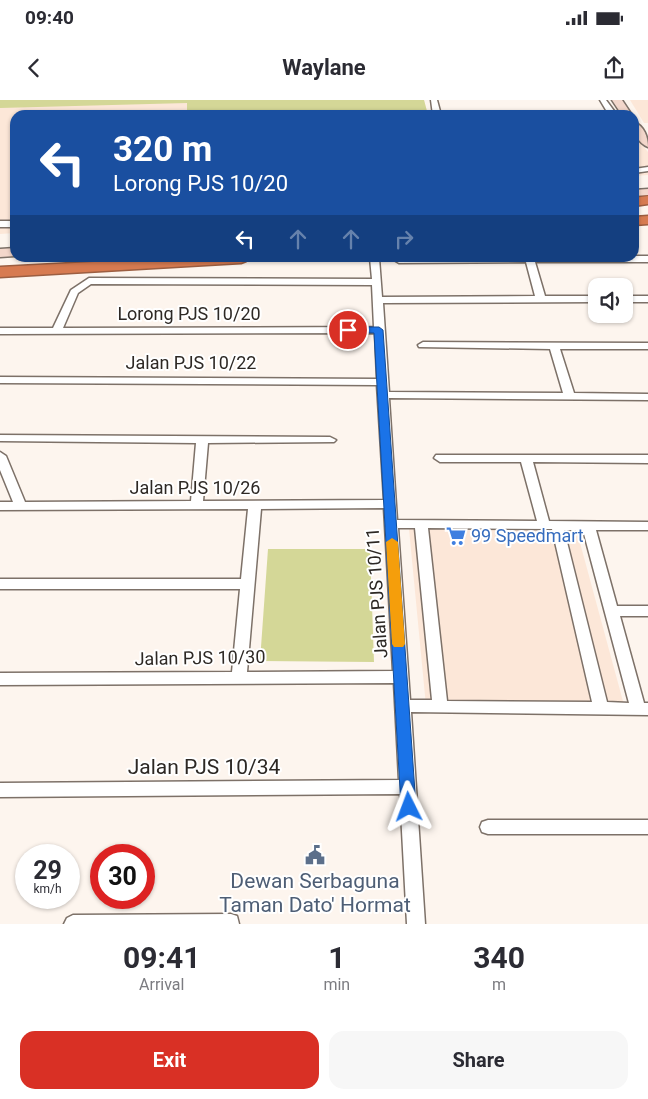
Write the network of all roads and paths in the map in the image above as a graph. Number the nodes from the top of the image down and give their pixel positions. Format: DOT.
graph roads {
  1 [pos="639,132"];
  2 [pos="648,144"];
  3 [pos="172,262"];
  4 [pos="374,262"];
  5 [pos="531,262"];
  6 [pos="0,272"];
  7 [pos="376,282"];
  8 [pos="541,299"];
  9 [pos="588,299"];
  10 [pos="633,299"];
  11 [pos="377,300"];
  12 [pos="648,300"];
  13 [pos="379,330"];
  14 [pos="0,331"];
  15 [pos="57,331"];
  16 [pos="423,345"];
  17 [pos="554,345"];
  18 [pos="648,346"];
  19 [pos="0,380"];
  20 [pos="382,388"];
  21 [pos="568,396"];
  22 [pos="648,397"];
  23 [pos="0,438"];
  24 [pos="202,439"];
  25 [pos="330,440"];
  26 [pos="0,456"];
  27 [pos="440,458"];
  28 [pos="526,458"];
  29 [pos="648,459"];
  30 [pos="390,504"];
  31 [pos="197,505"];
  32 [pos="255,505"];
  33 [pos="0,506"];
  34 [pos="21,506"];
  35 [pos="391,524"];
  36 [pos="421,524"];
  37 [pos="550,525"];
  38 [pos="588,526"];
  39 [pos="648,526"];
  40 [pos="0,584"];
  41 [pos="246,584"];
  42 [pos="613,611"];
  43 [pos="648,611"];
  44 [pos="239,676"];
  45 [pos="401,676"];
  46 [pos="0,679"];
  47 [pos="403,706"];
  48 [pos="440,706"];
  49 [pos="601,708"];
  50 [pos="643,709"];
  51 [pos="408,787"];
  52 [pos="0,790"];
  53 [pos="488,827"];
  54 [pos="648,827"];
  55 [pos="231,922"];
  56 [pos="73,924"];
  57 [pos="416,924"];
  1 -- 2 [label="street"];
  3 -- 6 [label="highway"];
  4 -- 7 [label="street, Jalan PJS 10/11"];
  5 -- 8 [label="street"];
  7 -- 11 [label="street, Jalan PJS 10/11"];
  7 -- 15 [label="street"];
  8 -- 9 [label="street"];
  8 -- 11 [label="street"];
  10 -- 12 [label="street"];
  11 -- 13 [label="street, Jalan PJS 10/11"];
  13 -- 15 [label="street, Lorong PJS 10/20"];
  13 -- 20 [label="street, Jalan PJS 10/11"];
  14 -- 15 [label="street, Lorong PJS 10/20"];
  16 -- 17 [label="street"];
  17 -- 18 [label="street"];
  17 -- 21 [label="street"];
  19 -- 20 [label="street, Jalan PJS 10/22"];
  20 -- 21 [label="street, Jalan PJS 10/22"];
  20 -- 30 [label="street, Jalan PJS 10/11"];
  21 -- 22 [label="street, Jalan PJS 10/22"];
  23 -- 24 [label="street"];
  24 -- 25 [label="street"];
  24 -- 31 [label="street"];
  26 -- 34 [label="street"];
  27 -- 28 [label="street"];
  28 -- 29 [label="street"];
  28 -- 37 [label="street"];
  30 -- 32 [label="street, Jalan PJS 10/26"];
  30 -- 35 [label="street, Jalan PJS 10/11"];
  31 -- 32 [label="street, Jalan PJS 10/26"];
  31 -- 34 [label="street, Jalan PJS 10/26"];
  32 -- 41 [label="street"];
  33 -- 34 [label="street, Jalan PJS 10/26"];
  35 -- 36 [label="street"];
  35 -- 45 [label="street, Jalan PJS 10/11"];
  36 -- 37 [label="street"];
  36 -- 48 [label="street"];
  37 -- 38 [label="street"];
  37 -- 49 [label="street"];
  38 -- 39 [label="street"];
  38 -- 42 [label="street"];
  40 -- 41 [label="street"];
  41 -- 44 [label="street"];
  42 -- 43 [label="street"];
  42 -- 50 [label="street"];
  44 -- 45 [label="street, Jalan PJS 10/30"];
  44 -- 46 [label="street, Jalan PJS 10/30"];
  45 -- 47 [label="street, Jalan PJS 10/11"];
  47 -- 48 [label="street"];
  47 -- 51 [label="street, Jalan PJS 10/11"];
  48 -- 49 [label="street"];
  49 -- 50 [label="street"];
  51 -- 52 [label="street, Jalan PJS 10/34"];
  51 -- 57 [label="street, Jalan PJS 10/11"];
  53 -- 54 [label="street"];
  55 -- 56 [label="street"];
}
